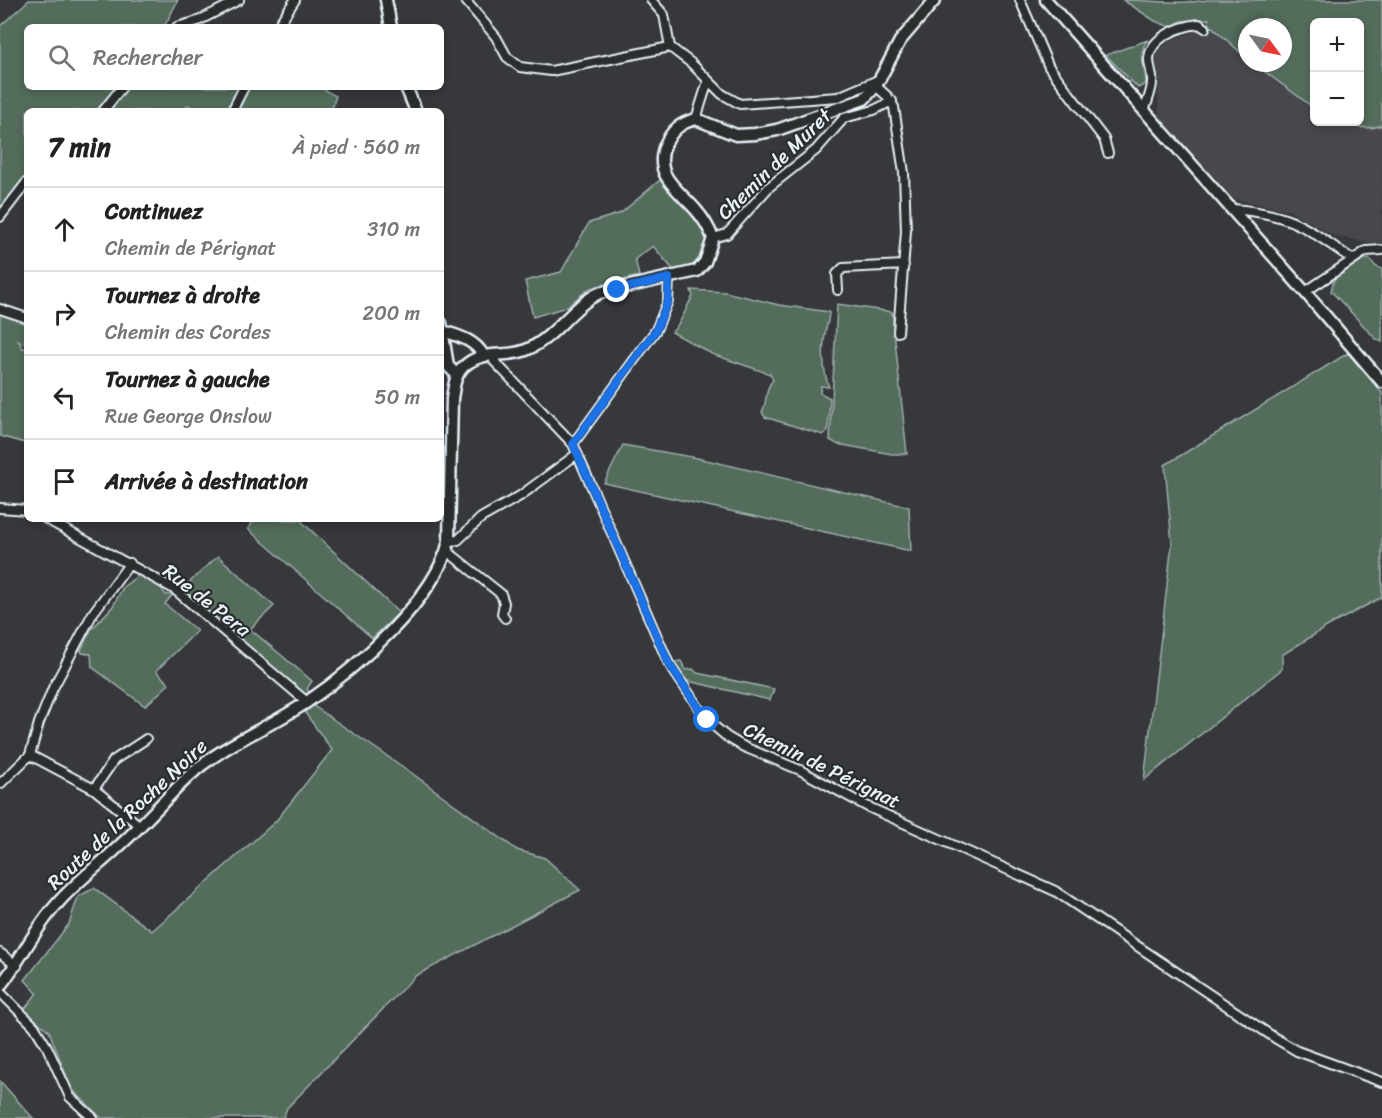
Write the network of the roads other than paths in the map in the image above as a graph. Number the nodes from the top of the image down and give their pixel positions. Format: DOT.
graph roads {
  1 [pos="239,0"];
  2 [pos="295,0"];
  3 [pos="386,0"];
  4 [pos="465,0"];
  5 [pos="651,0"];
  6 [pos="935,0"];
  7 [pos="1020,0"];
  8 [pos="1048,0"];
  9 [pos="188,24"];
  10 [pos="279,24"];
  11 [pos="390,24"];
  12 [pos="1205,28"];
  13 [pos="670,47"];
  14 [pos="708,81"];
  15 [pos="878,83"];
  16 [pos="120,90"];
  17 [pos="242,90"];
  18 [pos="407,90"];
  19 [pos="892,101"];
  20 [pos="105,108"];
  21 [pos="233,108"];
  22 [pos="415,108"];
  23 [pos="1145,109"];
  24 [pos="696,119"];
  25 [pos="1108,153"];
  26 [pos="24,186"];
  27 [pos="1233,209"];
  28 [pos="0,217"];
  29 [pos="713,238"];
  30 [pos="1382,250"];
  31 [pos="1352,260"];
  32 [pos="904,266"];
  33 [pos="669,278"];
  34 [pos="837,290"];
  35 [pos="1305,292"];
  36 [pos="0,309"];
  37 [pos="24,317"];
  38 [pos="444,328"];
  39 [pos="898,332"];
  40 [pos="444,340"];
  41 [pos="496,354"];
  42 [pos="483,355"];
  43 [pos="457,375"];
  44 [pos="1382,382"];
  45 [pos="573,444"];
  46 [pos="576,454"];
  47 [pos="0,508"];
  48 [pos="24,510"];
  49 [pos="52,522"];
  50 [pos="448,546"];
  51 [pos="130,563"];
  52 [pos="505,618"];
  53 [pos="307,702"];
  54 [pos="146,739"];
  55 [pos="30,755"];
  56 [pos="0,784"];
  57 [pos="93,789"];
  58 [pos="140,826"];
  59 [pos="0,953"];
  60 [pos="17,966"];
  61 [pos="0,986"];
  62 [pos="0,992"];
  63 [pos="1382,1082"];
  64 [pos="93,1118"];
  1 -- 9 [label="street"];
  2 -- 10 [label="street"];
  3 -- 11 [label="street"];
  4 -- 13 [label="street"];
  5 -- 13 [label="street"];
  6 -- 15 [label="street"];
  7 -- 25 [label="street"];
  8 -- 23 [label="street"];
  12 -- 23 [label="street"];
  13 -- 14 [label="street"];
  14 -- 15 [label="street"];
  14 -- 24 [label="street"];
  15 -- 19 [label="street"];
  15 -- 24 [label="street"];
  16 -- 20 [label="street"];
  17 -- 21 [label="street"];
  18 -- 22 [label="street"];
  19 -- 29 [label="street, Chemin de Muret"];
  19 -- 32 [label="street"];
  23 -- 27 [label="street"];
  24 -- 29 [label="street"];
  26 -- 28 [label="street"];
  27 -- 31 [label="street"];
  27 -- 35 [label="street"];
  29 -- 33 [label="street"];
  30 -- 31 [label="street"];
  31 -- 35 [label="street"];
  32 -- 34 [label="street"];
  32 -- 39 [label="street"];
  33 -- 41 [label="street"];
  33 -- 45 [label="street"];
  35 -- 44 [label="street"];
  36 -- 37 [label="street"];
  38 -- 42 [label="street"];
  40 -- 43 [label="street"];
  41 -- 42 [label="street"];
  41 -- 45 [label="street, Chemin de Pérignat"];
  42 -- 43 [label="street"];
  43 -- 50 [label="street"];
  45 -- 46 [label="street, Chemin de Pérignat"];
  46 -- 50 [label="street"];
  46 -- 63 [label="street, Chemin de Pérignat"];
  47 -- 48 [label="street"];
  49 -- 51 [label="street, Rue de Pera"];
  50 -- 52 [label="street"];
  50 -- 53 [label="street, Route de la Roche Noire"];
  51 -- 53 [label="street, Rue de Pera"];
  51 -- 55 [label="street"];
  53 -- 58 [label="street, Route de la Roche Noire"];
  54 -- 57 [label="street"];
  55 -- 56 [label="street"];
  55 -- 57 [label="street"];
  57 -- 58 [label="street"];
  58 -- 60 [label="street, Route de la Roche Noire"];
  59 -- 60 [label="street"];
  60 -- 61 [label="street, Route de la Roche Noire"];
  62 -- 64 [label="street"];
}
